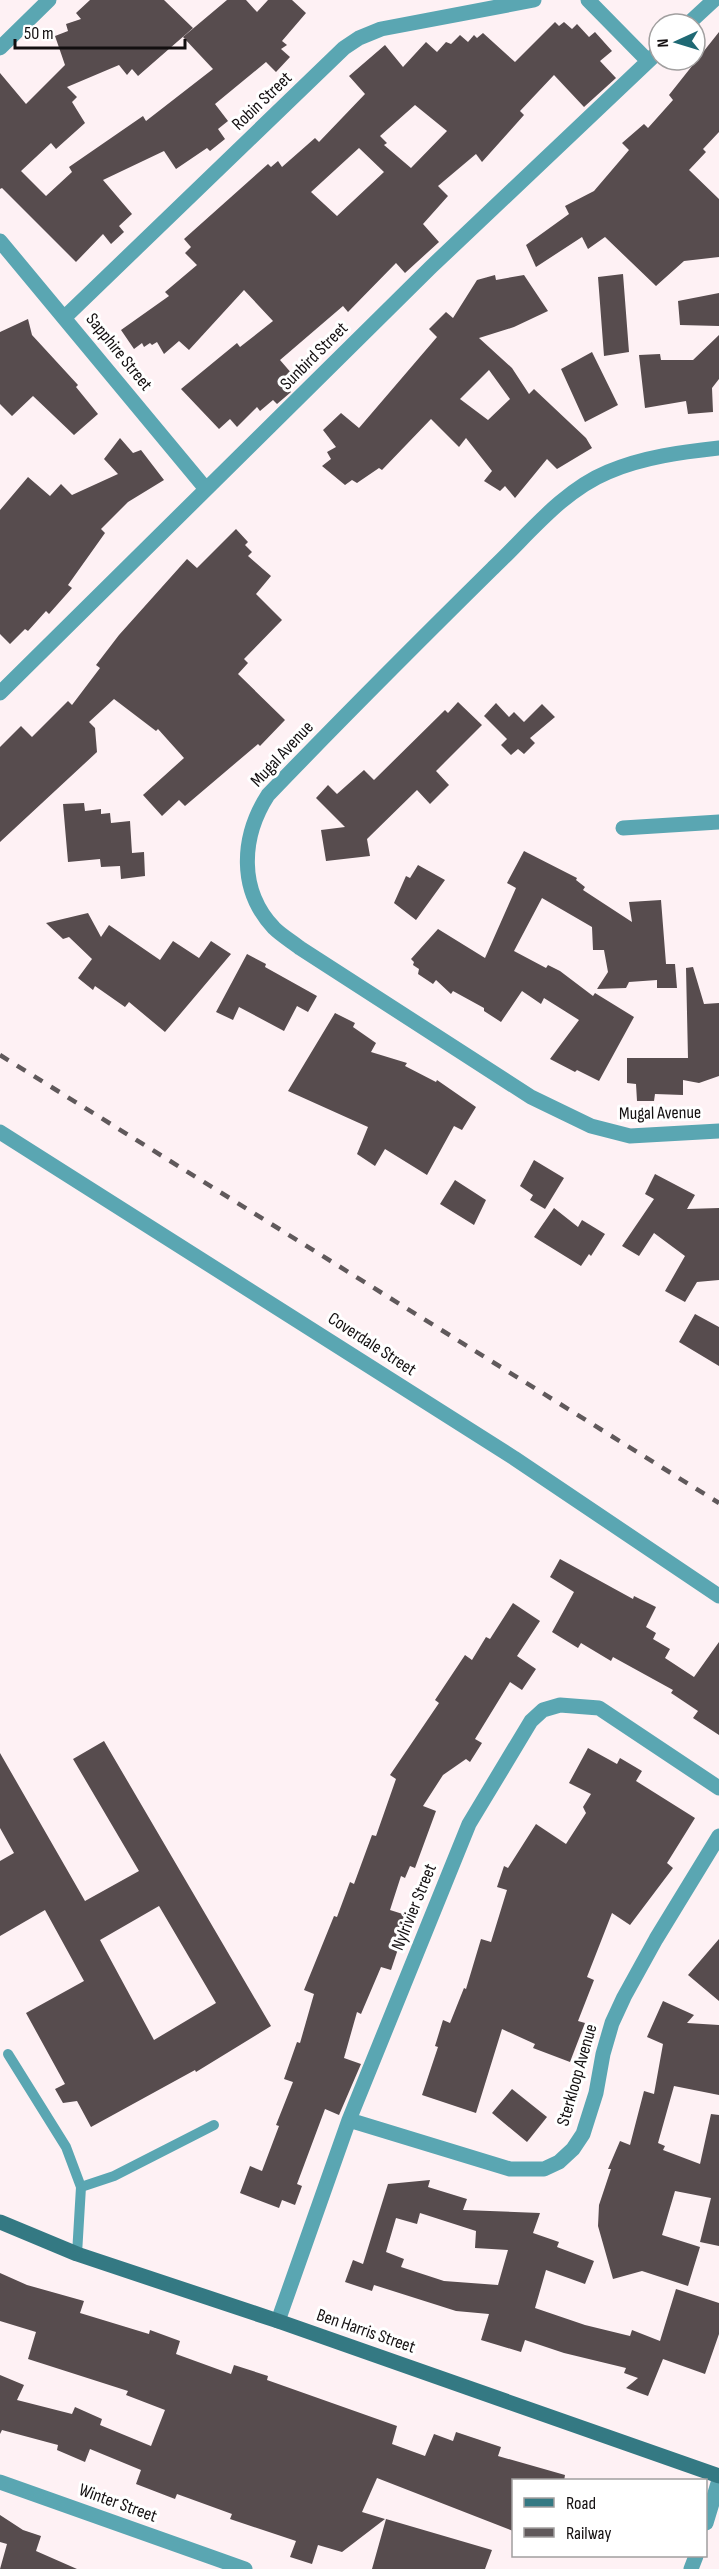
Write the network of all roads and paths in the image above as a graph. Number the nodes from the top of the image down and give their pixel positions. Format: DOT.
graph roads {
  1 [pos="49,0"];
  2 [pos="534,0"];
  3 [pos="588,0"];
  4 [pos="714,0"];
  5 [pos="701,12"];
  6 [pos="0,48"];
  7 [pos="647,51"];
  8 [pos="647,62"];
  9 [pos="0,242"];
  10 [pos="64,317"];
  11 [pos="719,448"];
  12 [pos="206,489"];
  13 [pos="0,693"];
  14 [pos="719,822"];
  15 [pos="622,828"];
  16 [pos="0,1131"];
  17 [pos="719,1131"];
  18 [pos="719,1596"];
  19 [pos="719,1788"];
  20 [pos="719,1836"];
  21 [pos="8,2054"];
  22 [pos="349,2120"];
  23 [pos="214,2125"];
  24 [pos="81,2187"];
  25 [pos="0,2222"];
  26 [pos="77,2254"];
  27 [pos="278,2321"];
  28 [pos="719,2478"];
  29 [pos="0,2482"];
  30 [pos="707,2517"];
  31 [pos="221,2565"];
  32 [pos="245,2569"];
  1 -- 6 [label="street"];
  2 -- 10 [label="street, Robin Street"];
  3 -- 7 [label="street"];
  4 -- 5 [label="street"];
  8 -- 12 [label="street, Sunbird Street"];
  9 -- 10 [label="street, Sapphire Street"];
  10 -- 12 [label="street, Sapphire Street"];
  11 -- 17 [label="street, Mugal Avenue"];
  12 -- 13 [label="street, Sunbird Street"];
  14 -- 15 [label="street"];
  16 -- 18 [label="street, Coverdale Street"];
  19 -- 22 [label="street, Nylrivier Street"];
  20 -- 22 [label="street, Sterkloop Avenue"];
  21 -- 24 [label="lane"];
  22 -- 27 [label="street, Nylrivier Street"];
  23 -- 24 [label="lane"];
  24 -- 26 [label="lane"];
  25 -- 26 [label="street, Ben Harris Street"];
  26 -- 27 [label="street, Ben Harris Street"];
  27 -- 28 [label="street, Ben Harris Street"];
  28 -- 30 [label="street"];
  29 -- 31 [label="street, Winter Street"];
  31 -- 32 [label="street, Winter Street"];
}
